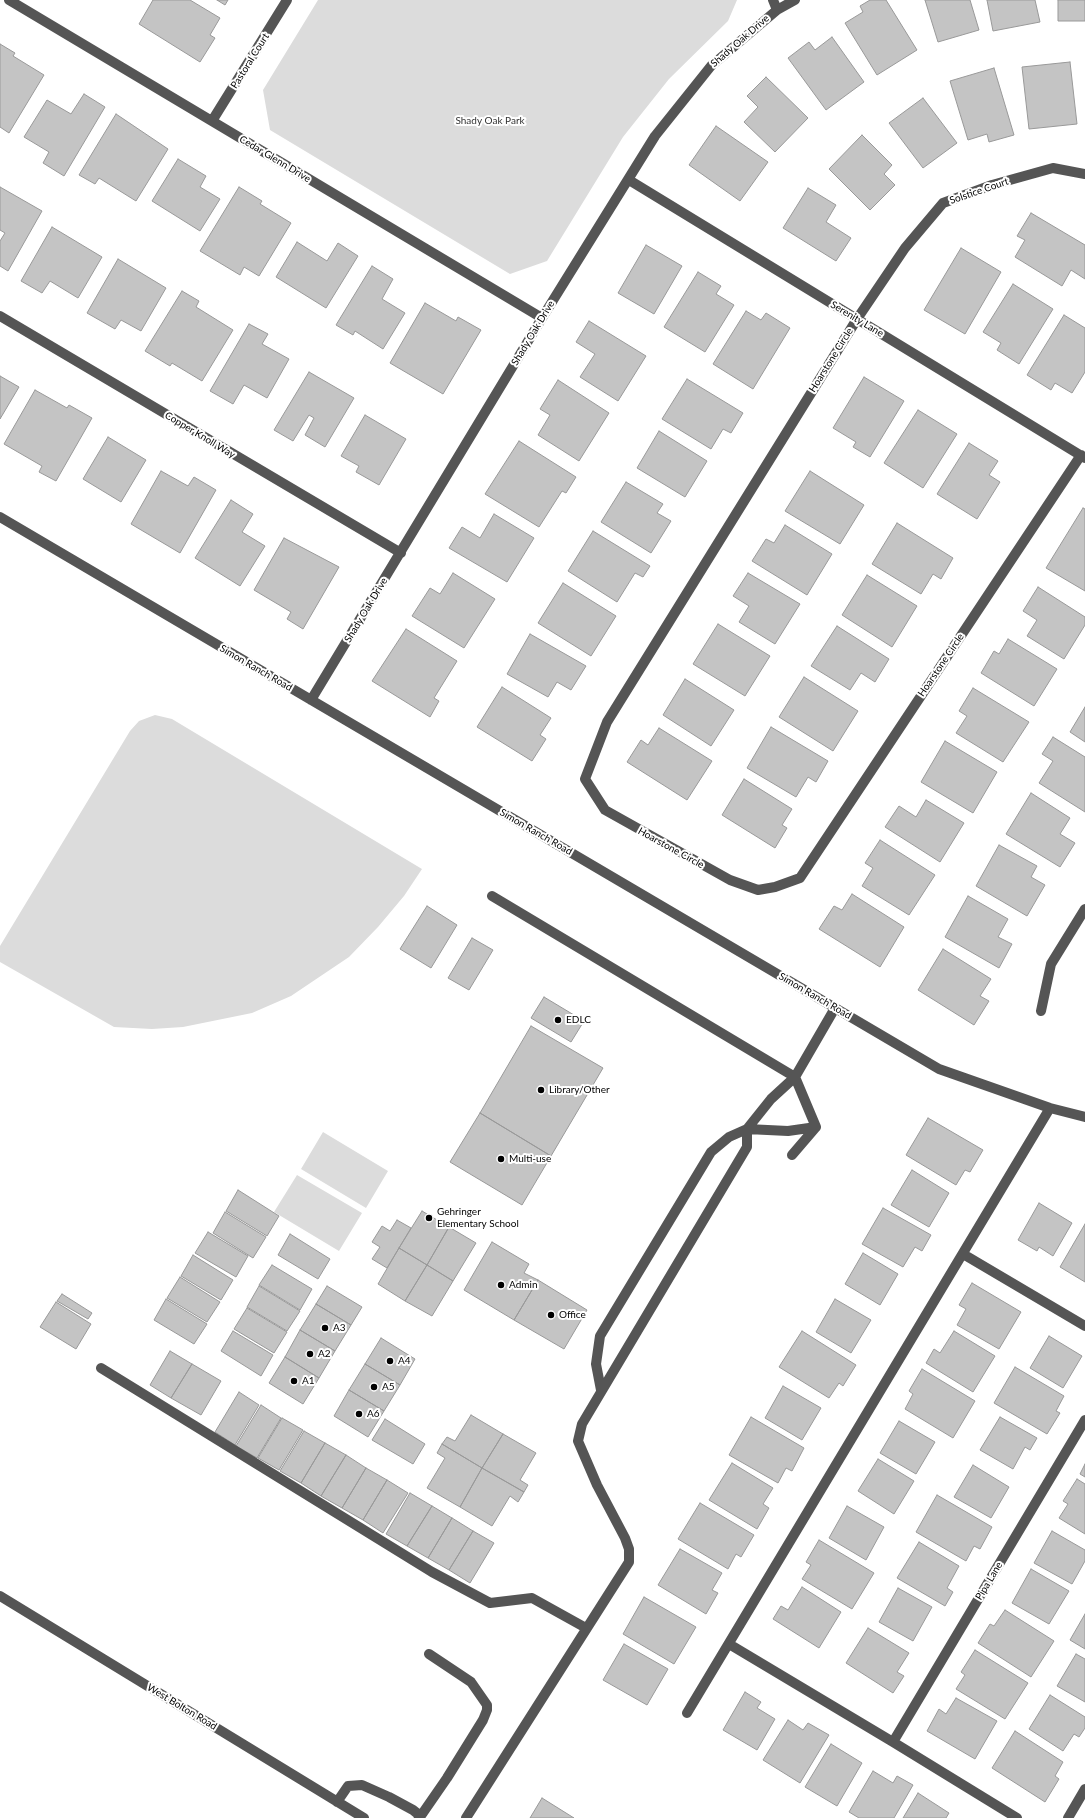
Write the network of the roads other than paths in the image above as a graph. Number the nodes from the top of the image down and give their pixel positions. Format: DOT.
graph roads {
  1 [pos="9,0"];
  2 [pos="287,0"];
  3 [pos="773,0"];
  4 [pos="795,0"];
  5 [pos="777,10"];
  6 [pos="212,121"];
  7 [pos="1085,174"];
  8 [pos="629,180"];
  9 [pos="0,316"];
  10 [pos="542,318"];
  11 [pos="857,319"];
  12 [pos="1083,456"];
  13 [pos="0,517"];
  14 [pos="401,553"];
  15 [pos="311,700"];
  16 [pos="492,896"];
  17 [pos="1085,909"];
  18 [pos="835,1008"];
  19 [pos="1041,1011"];
  20 [pos="795,1077"];
  21 [pos="1050,1108"];
  22 [pos="1085,1117"];
  23 [pos="816,1128"];
  24 [pos="747,1129"];
  25 [pos="792,1155"];
  26 [pos="962,1254"];
  27 [pos="1085,1326"];
  28 [pos="101,1368"];
  29 [pos="601,1390"];
  30 [pos="1085,1420"];
  31 [pos="0,1596"];
  32 [pos="586,1628"];
  33 [pos="728,1644"];
  34 [pos="429,1654"];
  35 [pos="687,1713"];
  36 [pos="893,1742"];
  37 [pos="1085,1789"];
  38 [pos="337,1802"];
  39 [pos="364,1818"];
  40 [pos="420,1818"];
  41 [pos="466,1818"];
  42 [pos="1017,1818"];
  43 [pos="1068,1818"];
  1 -- 6 [label="street, Cedar Glenn Drive"];
  2 -- 6 [label="street, Pastoral Court"];
  3 -- 5 [label="street"];
  4 -- 5 [label="street, Shady Oak Drive"];
  5 -- 8 [label="street, Shady Oak Drive"];
  6 -- 10 [label="street, Cedar Glenn Drive"];
  7 -- 11 [label="street, Solstice Court"];
  8 -- 10 [label="street, Shady Oak Drive"];
  8 -- 11 [label="street, Serenity Lane"];
  9 -- 14 [label="street, Copper Knoll Way"];
  10 -- 14 [label="street, Shady Oak Drive"];
  11 -- 12 [label="street, Serenity Lane"];
  11 -- 12 [label="street, Hoarstone Circle"];
  13 -- 15 [label="street, Simon Ranch Road"];
  14 -- 15 [label="street, Shady Oak Drive"];
  15 -- 18 [label="street, Simon Ranch Road"];
  16 -- 20 [label="street"];
  17 -- 19 [label="street"];
  18 -- 20 [label="street"];
  18 -- 21 [label="street, Simon Ranch Road"];
  20 -- 23 [label="street"];
  20 -- 24 [label="street"];
  21 -- 22 [label="street, Simon Ranch Road"];
  21 -- 26 [label="street"];
  23 -- 24 [label="street"];
  23 -- 25 [label="street"];
  24 -- 29 [label="street"];
  24 -- 29 [label="street"];
  26 -- 27 [label="street"];
  26 -- 33 [label="street"];
  28 -- 32 [label="street"];
  29 -- 32 [label="street"];
  30 -- 36 [label="street, Pipa Lane"];
  31 -- 38 [label="street, West Bolton Road"];
  32 -- 41 [label="street"];
  33 -- 35 [label="street"];
  33 -- 36 [label="street"];
  34 -- 40 [label="street"];
  36 -- 42 [label="street"];
  37 -- 43 [label="street"];
  38 -- 39 [label="street, West Bolton Road"];
  38 -- 40 [label="street"];
}
